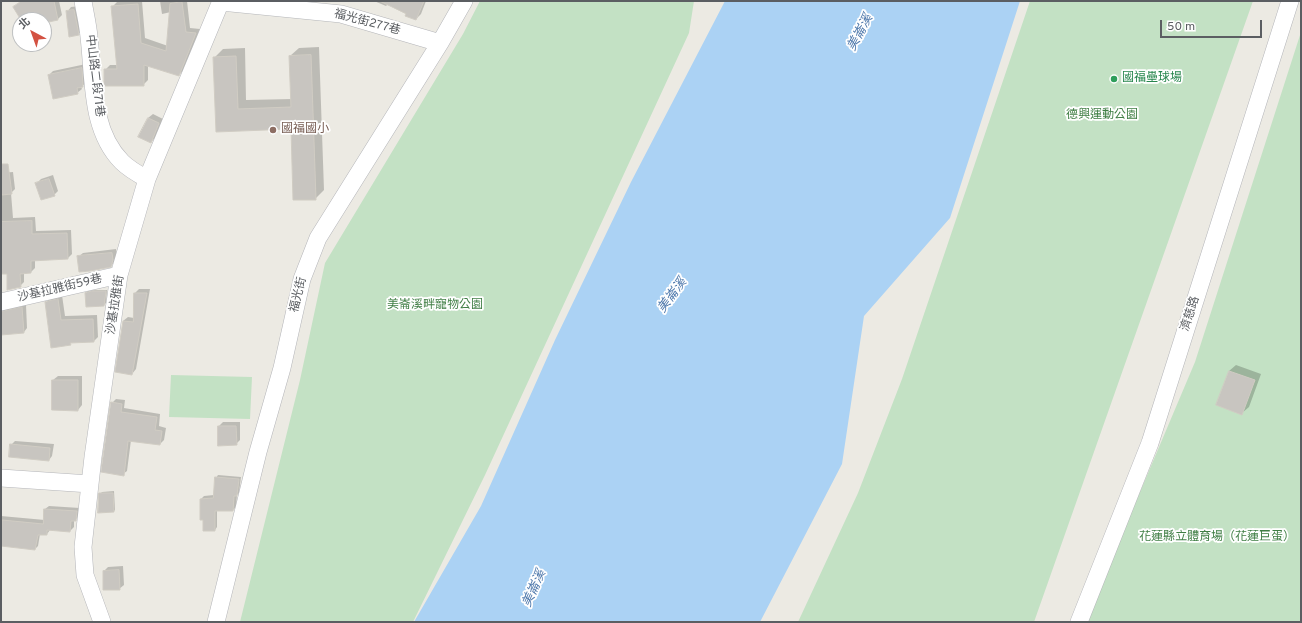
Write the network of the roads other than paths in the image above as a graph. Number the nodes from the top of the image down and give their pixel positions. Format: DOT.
graph roads {
  1 [pos="83,1"];
  2 [pos="221,1"];
  3 [pos="464,1"];
  4 [pos="1290,1"];
  5 [pos="440,43"];
  6 [pos="147,179"];
  7 [pos="119,275"];
  8 [pos="1,302"];
  9 [pos="1,478"];
  10 [pos="90,484"];
  11 [pos="102,622"];
  12 [pos="216,622"];
  13 [pos="1079,622"];
  1 -- 6 [label="street, 中山路二段71巷"];
  2 -- 5 [label="street, 福光街277巷"];
  2 -- 6 [label="street, 沙基拉雅街"];
  3 -- 5 [label="street, 福光街"];
  4 -- 13 [label="street, 濟慈路"];
  5 -- 12 [label="street, 福光街"];
  6 -- 7 [label="street, 沙基拉雅街"];
  7 -- 8 [label="street, 沙基拉雅街59巷"];
  7 -- 10 [label="street, 沙基拉雅街"];
  9 -- 10 [label="street"];
  10 -- 11 [label="street, 沙基拉雅街"];
}
